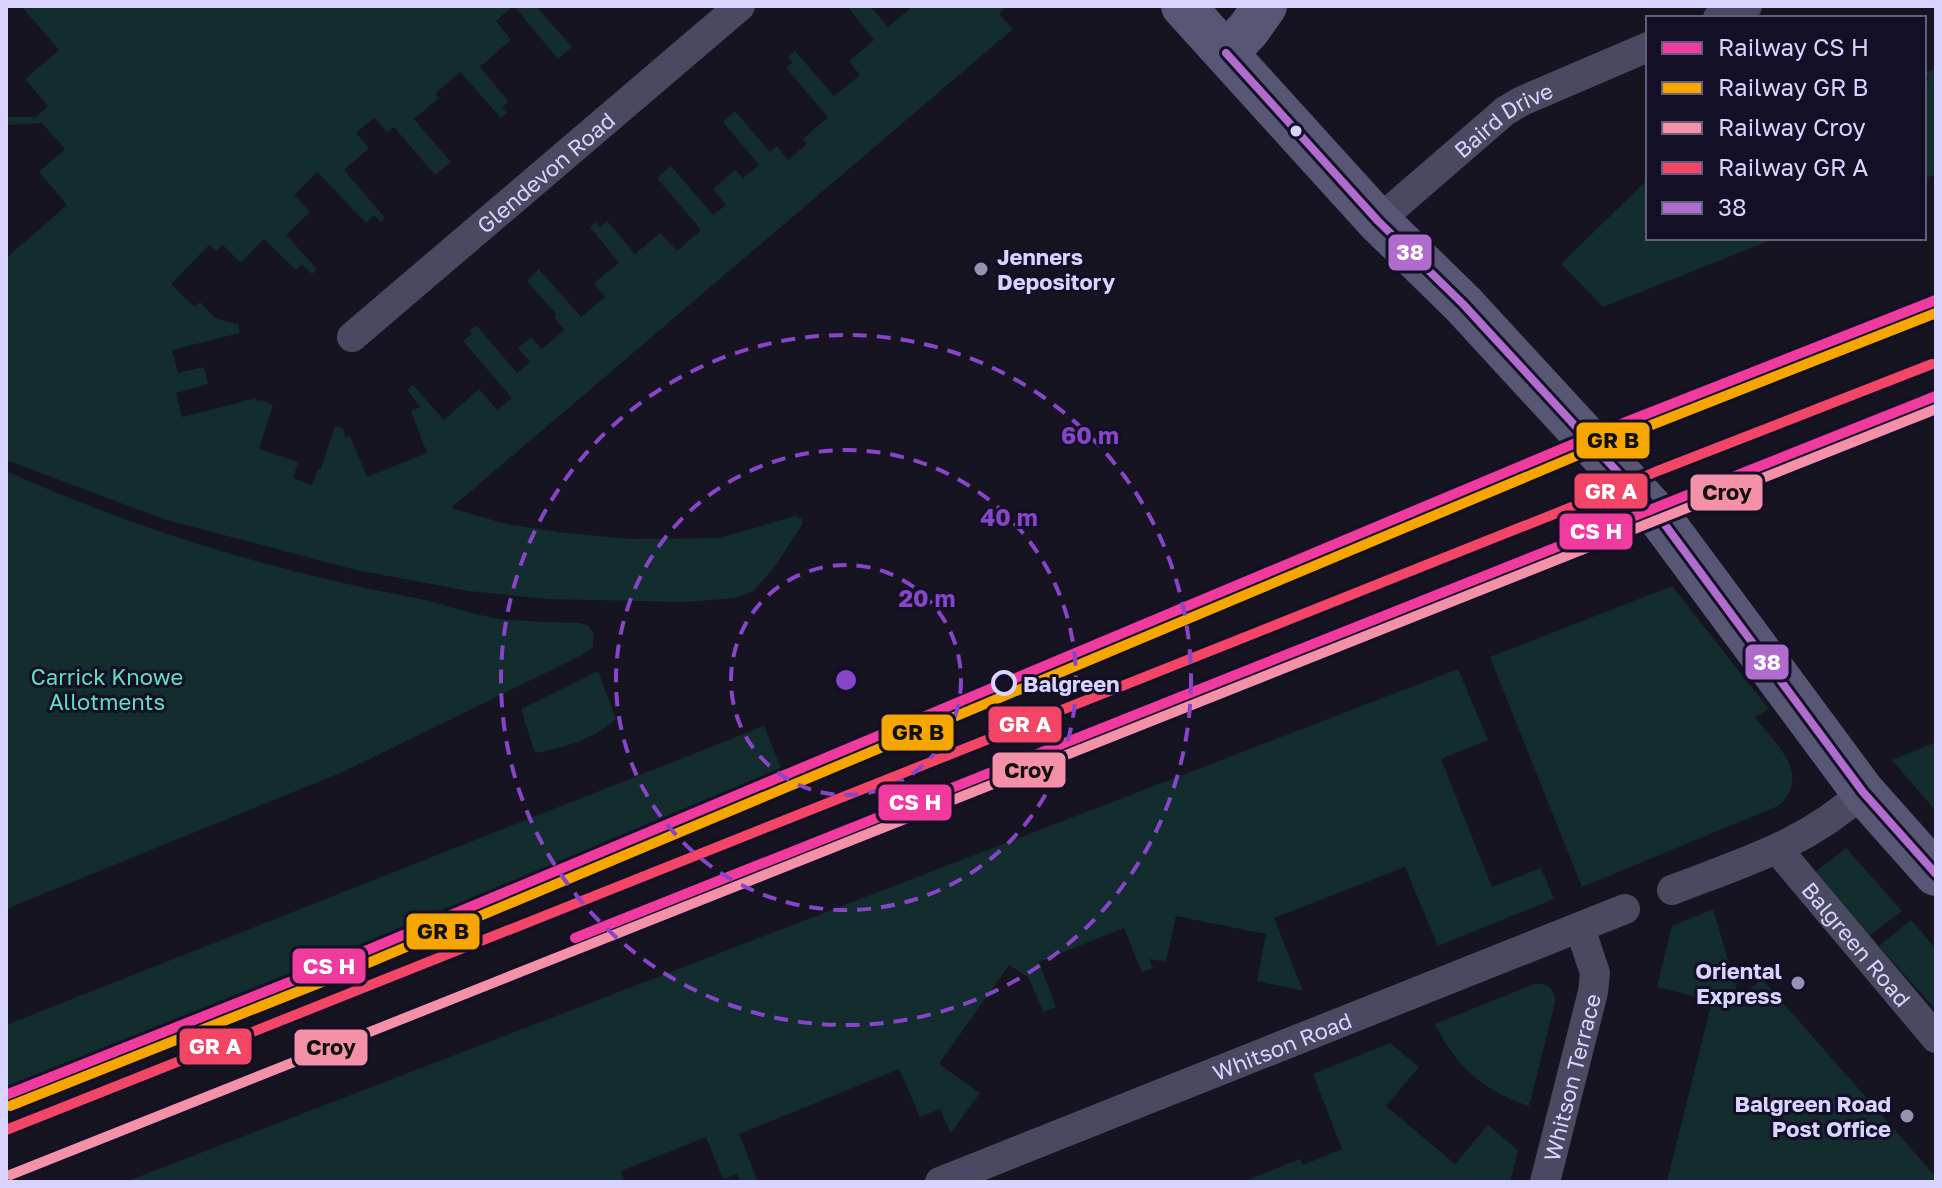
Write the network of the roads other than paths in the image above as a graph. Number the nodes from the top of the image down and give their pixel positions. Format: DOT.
graph roads {
  1 [pos="740,6"];
  2 [pos="1183,6"];
  3 [pos="1265,6"];
  4 [pos="1747,6"];
  5 [pos="1723,16"];
  6 [pos="1646,48"];
  7 [pos="1226,53"];
  8 [pos="1378,221"];
  9 [pos="352,337"];
  10 [pos="1863,792"];
  11 [pos="1777,849"];
  12 [pos="1936,874"];
  13 [pos="1672,890"];
  14 [pos="1625,909"];
  15 [pos="1580,928"];
  16 [pos="1936,1038"];
  17 [pos="940,1182"];
  18 [pos="1545,1182"];
  1 -- 9 [label="street, Glendevon Road"];
  2 -- 7 [label="street"];
  3 -- 7 [label="street"];
  4 -- 5 [label="street"];
  6 -- 8 [label="street, Baird Drive"];
  7 -- 8 [label="street"];
  8 -- 10 [label="street"];
  10 -- 11 [label="street"];
  10 -- 12 [label="street"];
  11 -- 13 [label="street"];
  11 -- 16 [label="street, Balgreen Road"];
  14 -- 15 [label="street, Whitson Road"];
  15 -- 17 [label="street, Whitson Road"];
  15 -- 18 [label="street, Whitson Terrace"];
}
